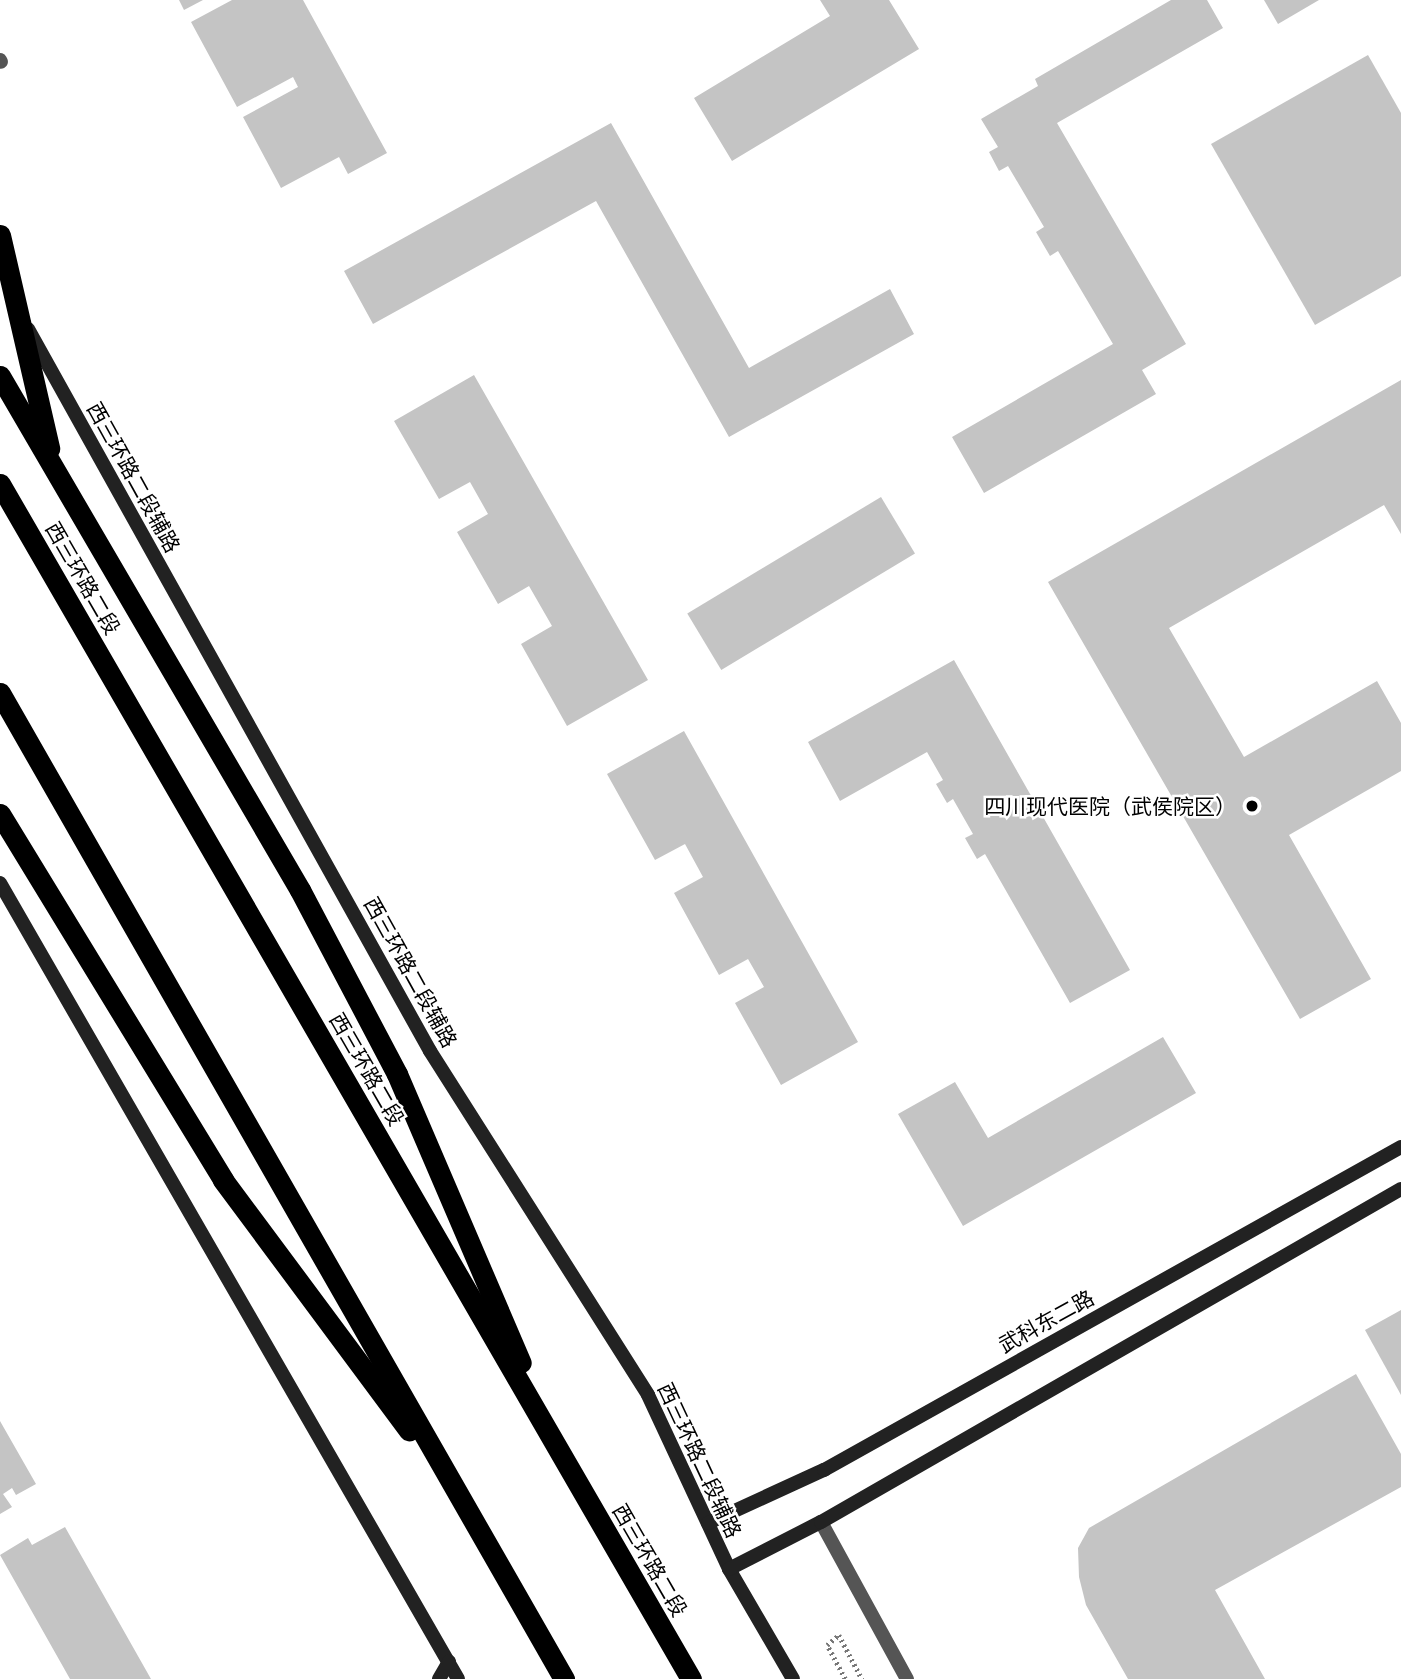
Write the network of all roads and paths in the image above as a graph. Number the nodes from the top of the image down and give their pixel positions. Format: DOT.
graph roads {
  1 [pos="0,235"];
  2 [pos="0,280"];
  3 [pos="0,376"];
  4 [pos="56,474"];
  5 [pos="0,484"];
  6 [pos="0,693"];
  7 [pos="0,814"];
  8 [pos="0,883"];
  9 [pos="1401,1147"];
  10 [pos="1401,1189"];
  11 [pos="560,1453"];
  12 [pos="466,1507"];
  13 [pos="821,1522"];
  14 [pos="708,1523"];
  15 [pos="729,1569"];
  16 [pos="449,1662"];
  17 [pos="862,1678"];
  18 [pos="439,1679"];
  19 [pos="458,1679"];
  20 [pos="564,1679"];
  21 [pos="691,1679"];
  22 [pos="793,1679"];
  23 [pos="845,1679"];
  24 [pos="907,1679"];
  1 -- 4 [label="highway"];
  2 -- 14 [label="main road, 西三环路二段辅路"];
  3 -- 4 [label="highway"];
  4 -- 11 [label="highway"];
  5 -- 11 [label="highway, 西三环路二段"];
  6 -- 12 [label="highway"];
  7 -- 12 [label="highway"];
  8 -- 16 [label="main road"];
  9 -- 14 [label="main road, 武科东二路"];
  10 -- 13 [label="main road"];
  11 -- 21 [label="highway, 西三环路二段"];
  12 -- 20 [label="highway"];
  13 -- 15 [label="main road"];
  13 -- 24 [label="lane"];
  14 -- 15 [label="main road, 西三环路二段辅路"];
  15 -- 22 [label="main road, 西三环路二段辅路"];
  16 -- 18 [label="main road"];
  16 -- 19 [label="main road"];
  17 -- 23 [label="path"];
}
